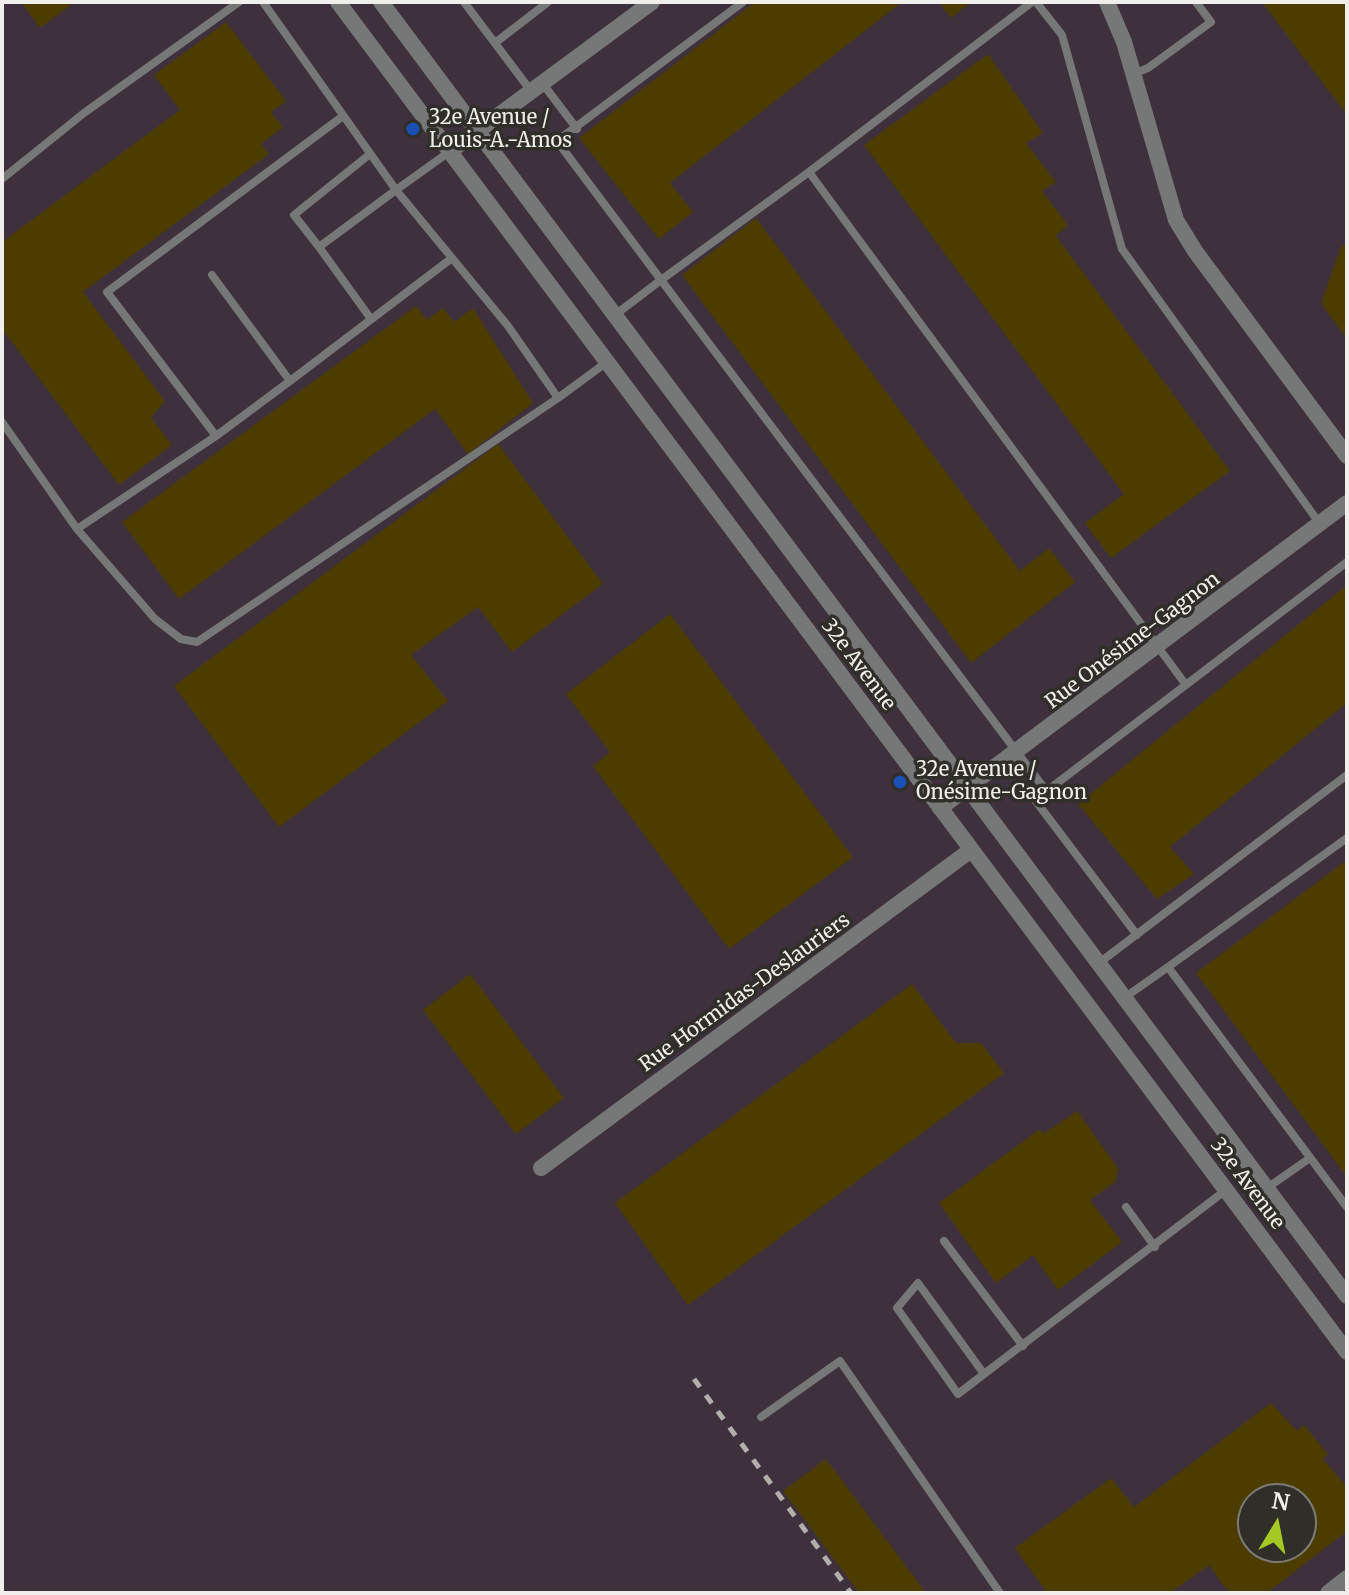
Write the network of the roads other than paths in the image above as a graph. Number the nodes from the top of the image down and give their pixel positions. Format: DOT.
graph roads {
  1 [pos="239,2"];
  2 [pos="263,2"];
  3 [pos="338,2"];
  4 [pos="381,2"];
  5 [pos="464,2"];
  6 [pos="548,2"];
  7 [pos="652,2"];
  8 [pos="743,2"];
  9 [pos="1034,2"];
  10 [pos="1107,2"];
  11 [pos="1196,2"];
  12 [pos="495,43"];
  13 [pos="1133,74"];
  14 [pos="538,88"];
  15 [pos="343,116"];
  16 [pos="577,129"];
  17 [pos="477,132"];
  18 [pos="449,152"];
  19 [pos="370,154"];
  20 [pos="809,172"];
  21 [pos="2,179"];
  22 [pos="396,190"];
  23 [pos="319,247"];
  24 [pos="452,258"];
  25 [pos="212,275"];
  26 [pos="661,280"];
  27 [pos="615,315"];
  28 [pos="371,319"];
  29 [pos="607,362"];
  30 [pos="290,381"];
  31 [pos="558,398"];
  32 [pos="2,422"];
  33 [pos="216,436"];
  34 [pos="1347,456"];
  35 [pos="1347,504"];
  36 [pos="1321,526"];
  37 [pos="77,529"];
  38 [pos="1347,562"];
  39 [pos="1157,648"];
  40 [pos="1186,685"];
  41 [pos="1017,752"];
  42 [pos="1347,775"];
  43 [pos="968,789"];
  44 [pos="1047,792"];
  45 [pos="940,808"];
  46 [pos="1347,838"];
  47 [pos="971,850"];
  48 [pos="1137,935"];
  49 [pos="1098,963"];
  50 [pos="1168,967"];
  51 [pos="1124,999"];
  52 [pos="1310,1158"];
  53 [pos="541,1168"];
  54 [pos="1267,1188"];
  55 [pos="1226,1190"];
  56 [pos="1126,1207"];
  57 [pos="1347,1207"];
  58 [pos="944,1241"];
  59 [pos="1155,1247"];
  60 [pos="1347,1296"];
  61 [pos="1023,1346"];
  62 [pos="1347,1352"];
  63 [pos="984,1374"];
  64 [pos="761,1417"];
  65 [pos="1347,1578"];
  66 [pos="1000,1593"];
  67 [pos="1328,1593"];
  1 -- 21 [label="lane"];
  2 -- 15 [label="lane"];
  3 -- 18 [label="street, 32e Avenue"];
  4 -- 17 [label="street, 32e Avenue"];
  5 -- 12 [label="lane"];
  6 -- 12 [label="lane"];
  7 -- 14 [label="street"];
  8 -- 16 [label="lane"];
  9 -- 20 [label="lane"];
  9 -- 36 [label="lane"];
  10 -- 13 [label="street"];
  11 -- 13 [label="lane"];
  12 -- 14 [label="lane"];
  13 -- 34 [label="street"];
  14 -- 16 [label="lane"];
  14 -- 17 [label="street"];
  15 -- 19 [label="lane"];
  15 -- 33 [label="lane"];
  16 -- 26 [label="lane"];
  17 -- 18 [label="street"];
  17 -- 27 [label="street, 32e Avenue"];
  18 -- 22 [label="lane"];
  18 -- 29 [label="street, 32e Avenue"];
  19 -- 22 [label="lane"];
  19 -- 23 [label="lane"];
  20 -- 26 [label="lane"];
  20 -- 39 [label="lane"];
  22 -- 23 [label="lane"];
  22 -- 24 [label="lane"];
  23 -- 28 [label="lane"];
  24 -- 28 [label="lane"];
  24 -- 31 [label="lane"];
  25 -- 30 [label="lane"];
  26 -- 27 [label="lane"];
  26 -- 41 [label="lane"];
  27 -- 43 [label="street, 32e Avenue"];
  28 -- 30 [label="lane"];
  29 -- 31 [label="lane"];
  29 -- 45 [label="street, 32e Avenue"];
  30 -- 33 [label="lane"];
  31 -- 37 [label="lane"];
  32 -- 37 [label="lane"];
  33 -- 37 [label="lane"];
  35 -- 36 [label="street, Rue Onésime-Gagnon"];
  36 -- 39 [label="street, Rue Onésime-Gagnon"];
  38 -- 40 [label="lane"];
  39 -- 40 [label="lane"];
  39 -- 41 [label="street, Rue Onésime-Gagnon"];
  40 -- 44 [label="lane"];
  41 -- 43 [label="street, Rue Onésime-Gagnon"];
  41 -- 44 [label="lane"];
  42 -- 48 [label="lane"];
  43 -- 45 [label="street, Rue Onésime-Gagnon"];
  43 -- 49 [label="street, 32e Avenue"];
  44 -- 48 [label="lane"];
  45 -- 47 [label="street, 32e Avenue"];
  46 -- 50 [label="lane"];
  47 -- 53 [label="street, Rue Hormidas-Deslauriers"];
  47 -- 55 [label="street, 32e Avenue"];
  48 -- 49 [label="lane"];
  49 -- 51 [label="street, 32e Avenue"];
  50 -- 51 [label="lane"];
  50 -- 52 [label="lane"];
  51 -- 54 [label="street, 32e Avenue"];
  52 -- 54 [label="lane"];
  52 -- 57 [label="lane"];
  54 -- 60 [label="street, 32e Avenue"];
  55 -- 59 [label="lane"];
  55 -- 62 [label="street, 32e Avenue"];
  56 -- 59 [label="lane"];
  58 -- 61 [label="lane"];
  59 -- 61 [label="lane"];
  61 -- 63 [label="lane"];
  63 -- 63 [label="lane"];
  64 -- 66 [label="lane"];
  65 -- 67 [label="street"];
}
